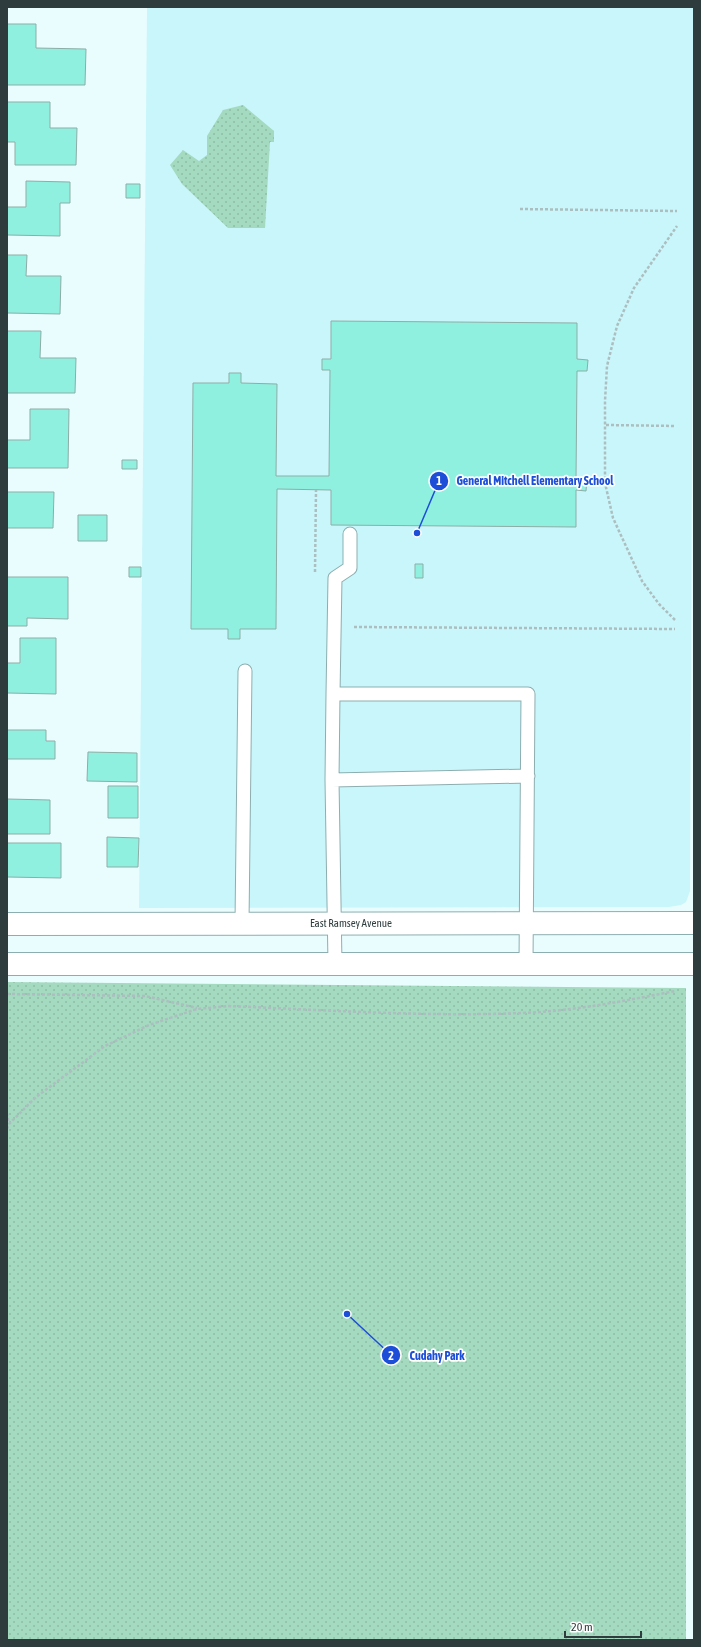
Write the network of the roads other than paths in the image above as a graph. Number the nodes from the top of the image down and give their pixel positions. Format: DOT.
graph roads {
  1 [pos="350,534"];
  2 [pos="245,671"];
  3 [pos="333,694"];
  4 [pos="528,776"];
  5 [pos="332,780"];
  6 [pos="242,923"];
  7 [pos="335,923"];
  8 [pos="527,923"];
  9 [pos="694,923"];
  10 [pos="7,924"];
  11 [pos="7,964"];
  12 [pos="335,964"];
  13 [pos="526,964"];
  14 [pos="694,964"];
  1 -- 3 [label="lane"];
  2 -- 6 [label="lane"];
  3 -- 4 [label="lane"];
  3 -- 5 [label="lane"];
  4 -- 5 [label="lane"];
  4 -- 8 [label="lane"];
  5 -- 7 [label="lane"];
  6 -- 7 [label="street, East Ramsey Avenue"];
  6 -- 10 [label="street, East Ramsey Avenue"];
  7 -- 8 [label="street, East Ramsey Avenue"];
  7 -- 12 [label="lane"];
  8 -- 9 [label="street, East Ramsey Avenue"];
  8 -- 13 [label="lane"];
  11 -- 12 [label="street"];
  12 -- 13 [label="street"];
  13 -- 14 [label="street"];
}
